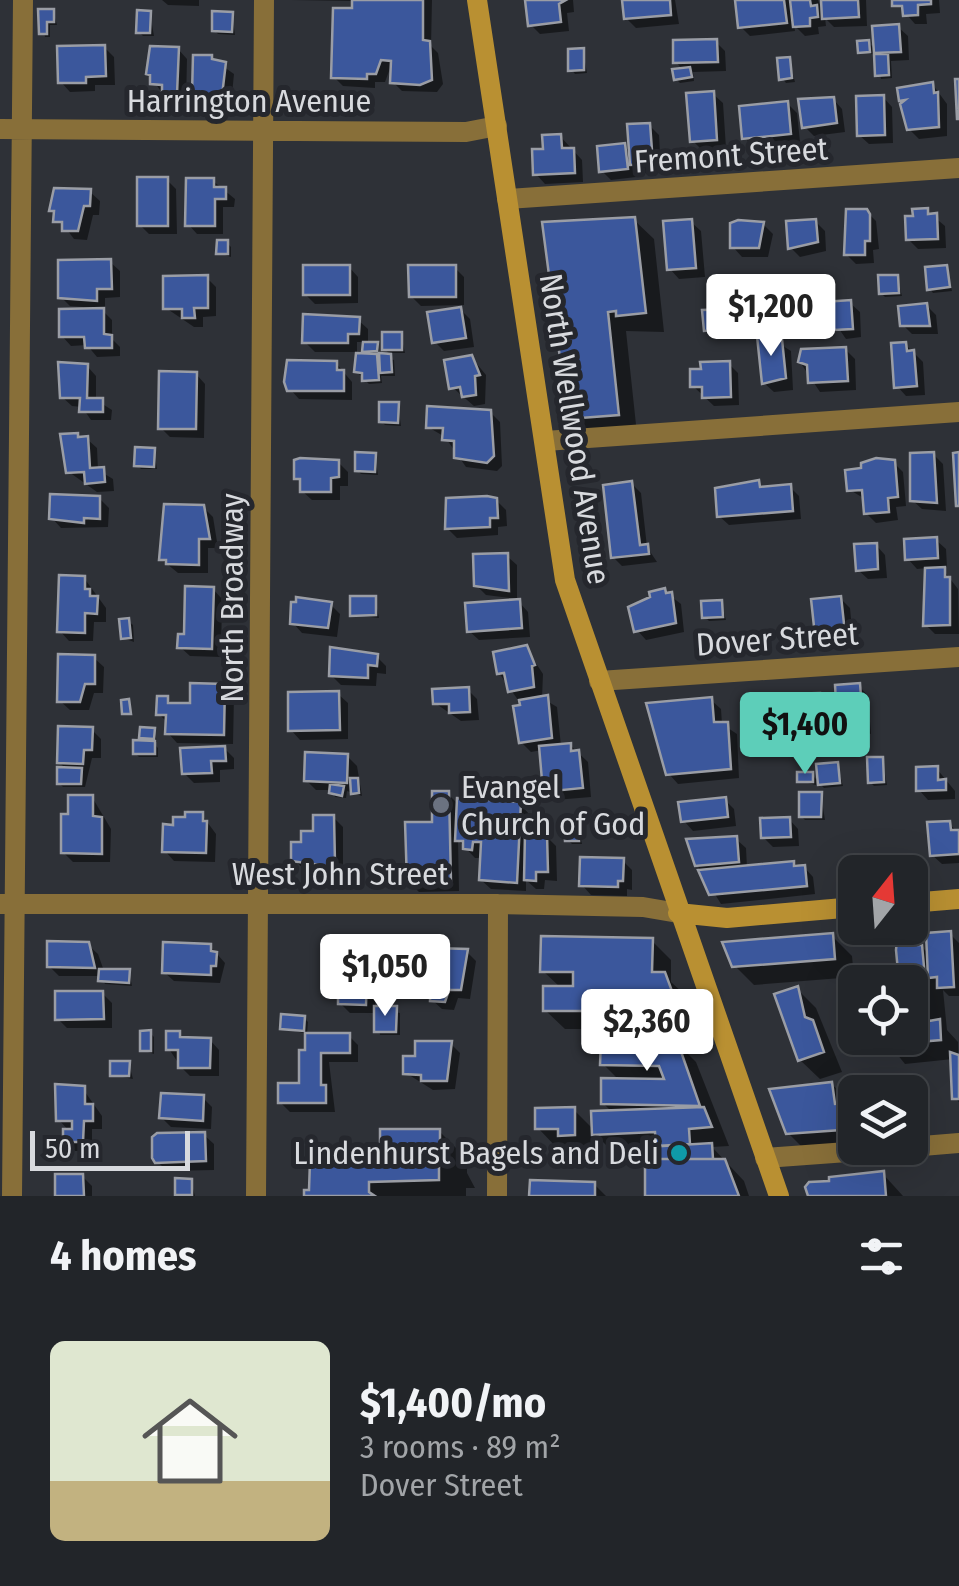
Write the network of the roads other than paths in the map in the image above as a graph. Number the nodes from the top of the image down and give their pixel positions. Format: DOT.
graph roads {
  1 [pos="23,0"];
  2 [pos="264,0"];
  3 [pos="477,0"];
  4 [pos="497,126"];
  5 [pos="0,129"];
  6 [pos="22,130"];
  7 [pos="264,131"];
  8 [pos="959,168"];
  9 [pos="508,199"];
  10 [pos="959,412"];
  11 [pos="545,441"];
  12 [pos="959,658"];
  13 [pos="599,681"];
  14 [pos="959,899"];
  15 [pos="928,902"];
  16 [pos="260,903"];
  17 [pos="7,904"];
  18 [pos="498,904"];
  19 [pos="838,909"];
  20 [pos="678,913"];
  21 [pos="959,1143"];
  22 [pos="928,1146"];
  23 [pos="838,1153"];
  24 [pos="765,1158"];
  25 [pos="12,1196"];
  26 [pos="256,1196"];
  27 [pos="497,1196"];
  28 [pos="778,1196"];
  1 -- 6 [label="street"];
  2 -- 7 [label="street, North Broadway"];
  3 -- 4 [label="main road, North Wellwood Avenue"];
  4 -- 7 [label="street, Harrington Avenue"];
  4 -- 9 [label="main road, North Wellwood Avenue"];
  5 -- 6 [label="street, Harrington Avenue"];
  6 -- 7 [label="street, Harrington Avenue"];
  6 -- 17 [label="street"];
  7 -- 16 [label="street, North Broadway"];
  8 -- 9 [label="street, Fremont Street"];
  9 -- 11 [label="main road, North Wellwood Avenue"];
  10 -- 11 [label="street"];
  11 -- 13 [label="main road, North Wellwood Avenue"];
  12 -- 13 [label="street, Dover Street"];
  13 -- 20 [label="main road, North Wellwood Avenue"];
  14 -- 15 [label="main road"];
  16 -- 17 [label="street, West John Street"];
  16 -- 18 [label="street, West John Street"];
  16 -- 26 [label="street, North Broadway"];
  17 -- 25 [label="street"];
  18 -- 20 [label="street, West John Street"];
  18 -- 27 [label="street"];
  19 -- 20 [label="main road"];
  20 -- 24 [label="main road, North Wellwood Avenue"];
  21 -- 22 [label="street"];
  23 -- 24 [label="street"];
  24 -- 28 [label="main road, North Wellwood Avenue"];
}
